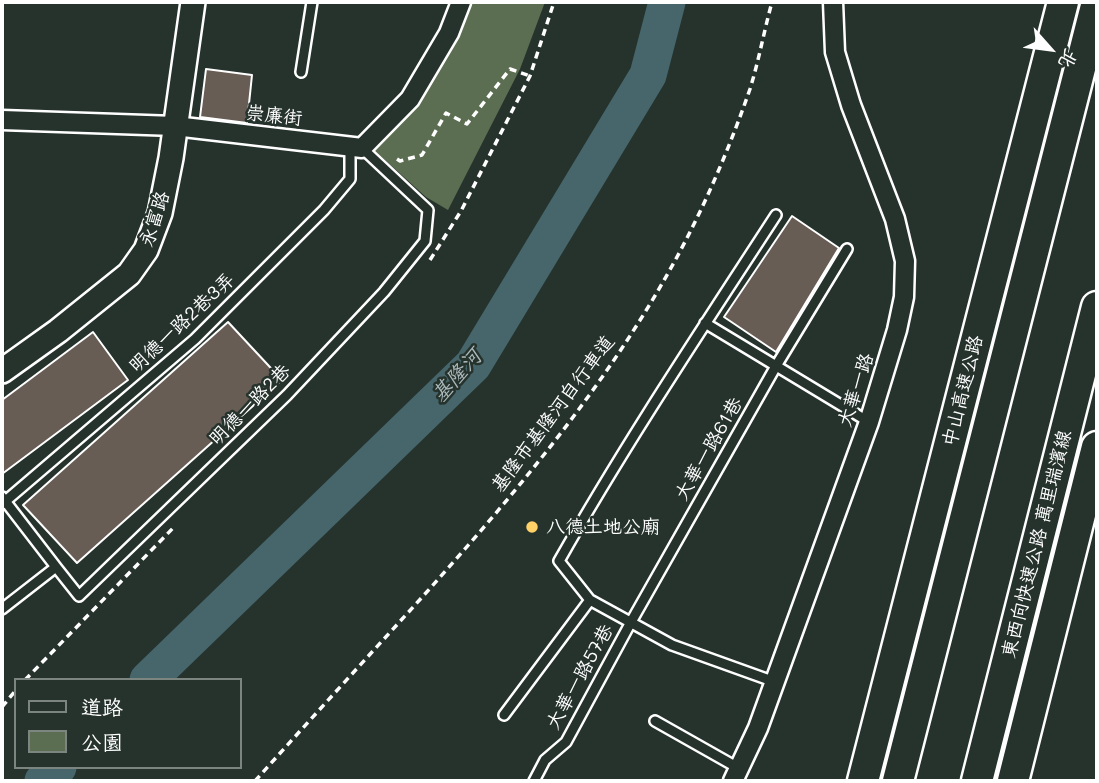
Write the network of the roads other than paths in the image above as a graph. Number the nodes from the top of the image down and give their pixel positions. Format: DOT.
graph roads {
  1 [pos="193,2"];
  2 [pos="312,2"];
  3 [pos="461,2"];
  4 [pos="833,2"];
  5 [pos="1063,2"];
  6 [pos="1097,2"];
  7 [pos="301,72"];
  8 [pos="2,120"];
  9 [pos="175,126"];
  10 [pos="360,145"];
  11 [pos="776,215"];
  12 [pos="847,249"];
  13 [pos="1097,307"];
  14 [pos="705,323"];
  15 [pos="776,366"];
  16 [pos="2,371"];
  17 [pos="869,422"];
  18 [pos="1097,447"];
  19 [pos="3,501"];
  20 [pos="57,568"];
  21 [pos="590,600"];
  22 [pos="2,609"];
  23 [pos="631,622"];
  24 [pos="775,682"];
  25 [pos="504,715"];
  26 [pos="655,721"];
  27 [pos="736,775"];
  28 [pos="534,781"];
  29 [pos="863,781"];
  30 [pos="898,781"];
  31 [pos="977,781"];
  32 [pos="1013,781"];
  1 -- 9 [label="street, 永富路"];
  2 -- 7 [label="lane"];
  3 -- 10 [label="street"];
  4 -- 17 [label="street, 大華一路"];
  5 -- 29 [label="highway, 中山高速公路"];
  6 -- 30 [label="highway, 中山高速公路"];
  8 -- 9 [label="street, 崇廉街"];
  9 -- 10 [label="street, 崇廉街"];
  9 -- 16 [label="street, 永富路"];
  10 -- 19 [label="lane, 明德一路2巷3弄"];
  10 -- 20 [label="lane, 明德一路2巷"];
  11 -- 14 [label="lane"];
  12 -- 15 [label="lane, 大華一路61巷"];
  13 -- 31 [label="highway, 東西向快速公路 萬里瑞濱線"];
  14 -- 15 [label="lane"];
  14 -- 21 [label="lane, 大華一路57巷"];
  15 -- 17 [label="lane"];
  15 -- 23 [label="lane, 大華一路61巷"];
  17 -- 24 [label="street, 大華一路"];
  18 -- 32 [label="highway, 東西向快速公路 萬里瑞濱線"];
  19 -- 20 [label="lane"];
  20 -- 22 [label="lane"];
  21 -- 23 [label="lane, 大華一路57巷"];
  21 -- 25 [label="lane"];
  23 -- 24 [label="lane, 大華一路57巷"];
  23 -- 28 [label="lane, 大華一路57巷"];
  24 -- 27 [label="street, 大華一路"];
  26 -- 27 [label="lane"];
}
